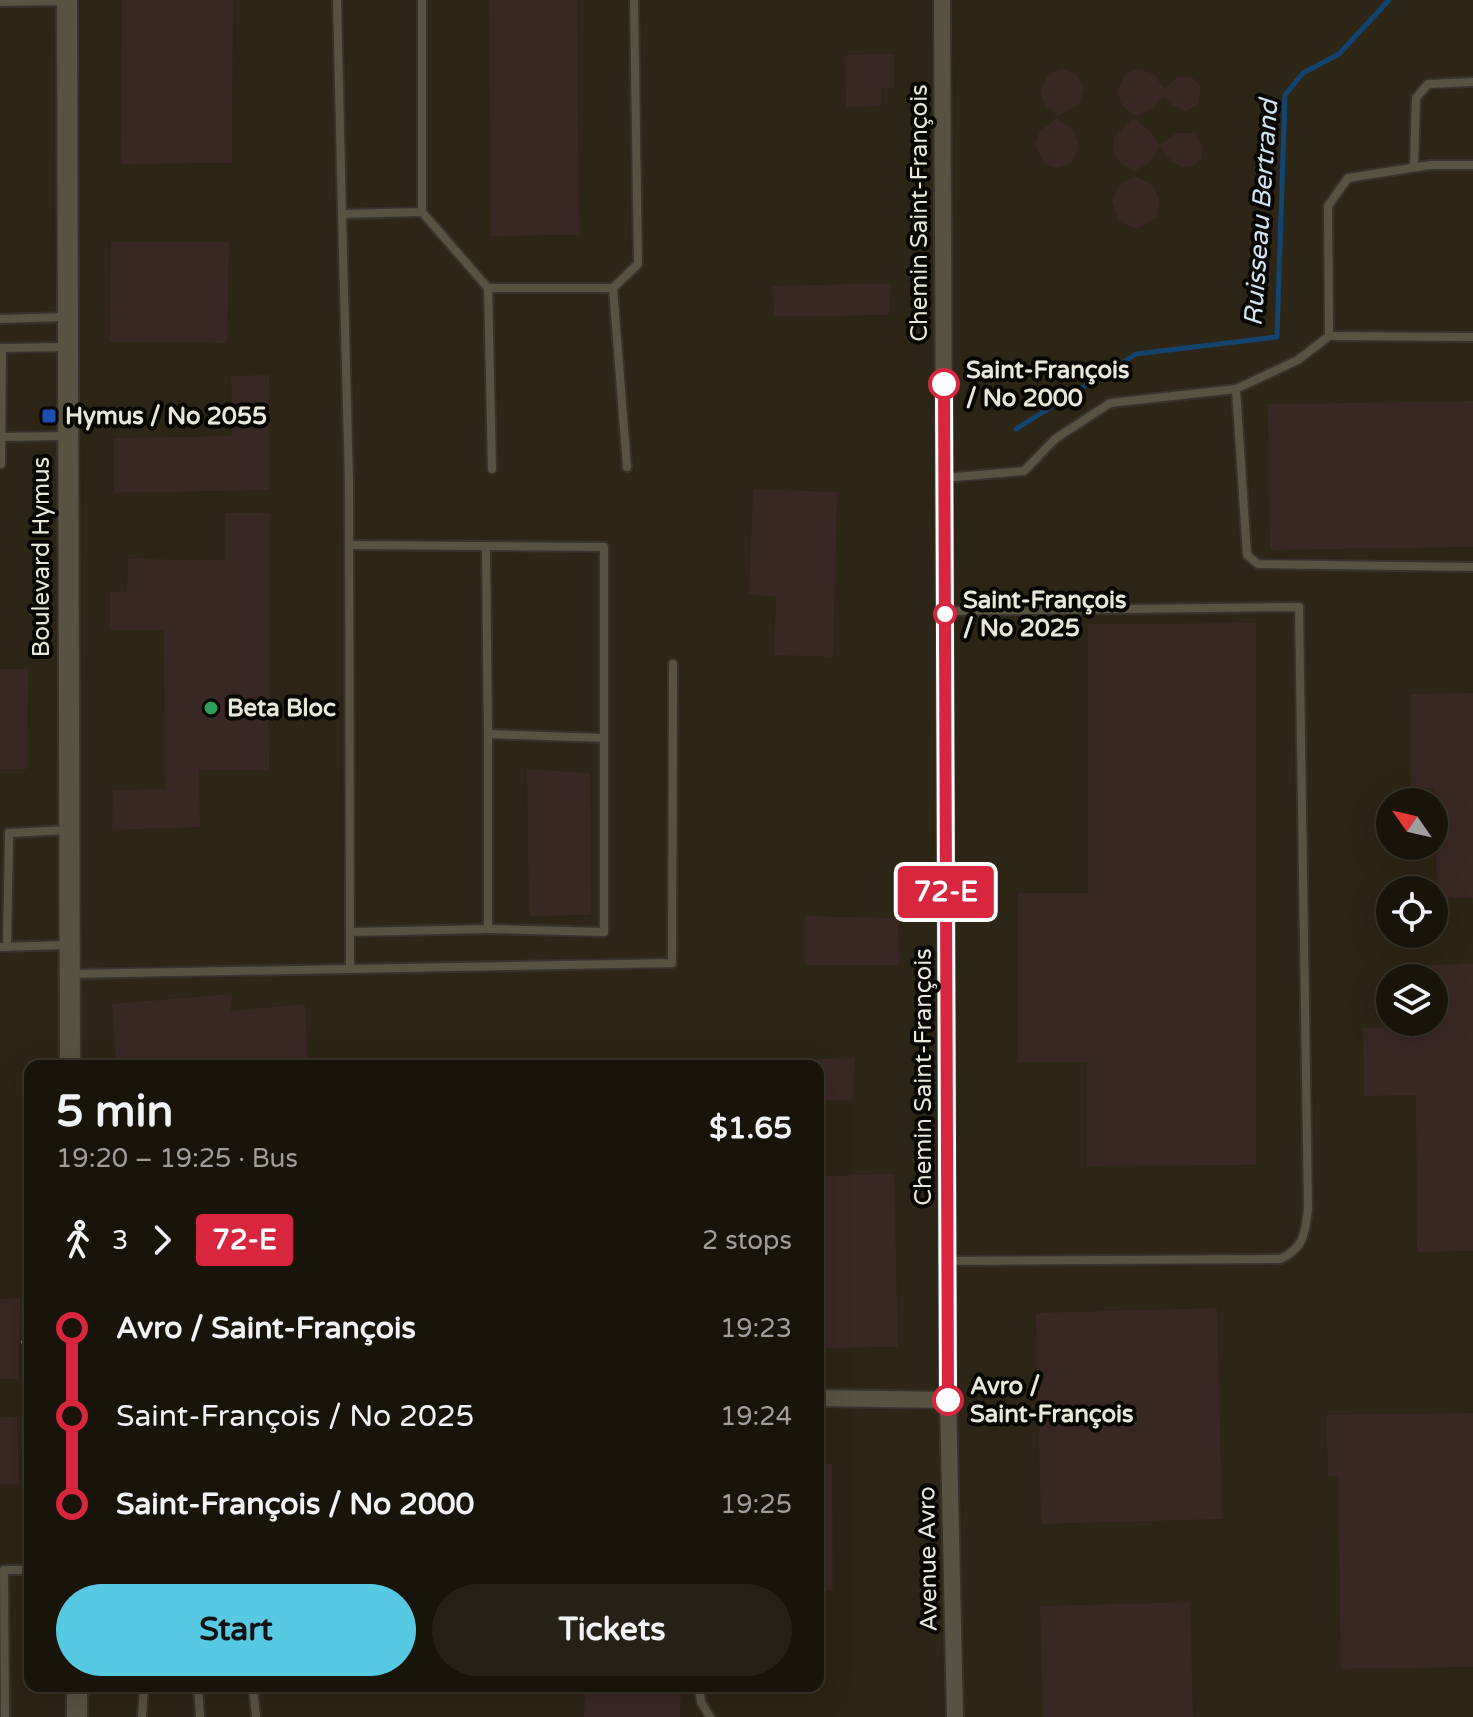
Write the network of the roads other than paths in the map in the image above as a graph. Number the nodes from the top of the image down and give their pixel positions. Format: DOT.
graph roads {
  1 [pos="337,0"];
  2 [pos="422,0"];
  3 [pos="634,0"];
  4 [pos="942,0"];
  5 [pos="67,1"];
  6 [pos="0,2"];
  7 [pos="1473,82"];
  8 [pos="1473,165"];
  9 [pos="1414,167"];
  10 [pos="422,212"];
  11 [pos="342,214"];
  12 [pos="488,288"];
  13 [pos="613,288"];
  14 [pos="67,317"];
  15 [pos="0,319"];
  16 [pos="1329,336"];
  17 [pos="1473,337"];
  18 [pos="67,347"];
  19 [pos="1,348"];
  20 [pos="1236,389"];
  21 [pos="67,436"];
  22 [pos="1,437"];
  23 [pos="1,464"];
  24 [pos="627,467"];
  25 [pos="492,469"];
  26 [pos="944,478"];
  27 [pos="350,545"];
  28 [pos="486,547"];
  29 [pos="1473,567"];
  30 [pos="945,611"];
  31 [pos="673,664"];
  32 [pos="488,734"];
  33 [pos="604,738"];
  34 [pos="68,830"];
  35 [pos="4,833"];
  36 [pos="488,929"];
  37 [pos="351,932"];
  38 [pos="69,945"];
  39 [pos="3,947"];
  40 [pos="350,969"];
  41 [pos="69,974"];
  42 [pos="70,1060"];
  43 [pos="948,1261"];
  44 [pos="824,1398"];
  45 [pos="948,1400"];
  46 [pos="24,1570"];
  47 [pos="77,1692"];
  48 [pos="144,1692"];
  49 [pos="198,1692"];
  50 [pos="254,1692"];
  51 [pos="700,1692"];
  52 [pos="5,1717"];
  53 [pos="77,1717"];
  54 [pos="142,1717"];
  55 [pos="200,1717"];
  56 [pos="256,1717"];
  57 [pos="710,1717"];
  58 [pos="955,1717"];
  1 -- 11 [label="lane"];
  2 -- 10 [label="lane"];
  3 -- 13 [label="lane"];
  4 -- 26 [label="street, Chemin Saint-François"];
  5 -- 6 [label="lane"];
  5 -- 14 [label="street, Boulevard Hymus"];
  7 -- 9 [label="lane"];
  8 -- 9 [label="lane"];
  9 -- 16 [label="lane"];
  10 -- 11 [label="lane"];
  10 -- 12 [label="lane"];
  11 -- 27 [label="lane"];
  12 -- 13 [label="lane"];
  12 -- 25 [label="lane"];
  13 -- 24 [label="lane"];
  14 -- 15 [label="lane"];
  14 -- 18 [label="street, Boulevard Hymus"];
  16 -- 17 [label="lane"];
  16 -- 20 [label="lane"];
  18 -- 19 [label="lane"];
  18 -- 21 [label="street, Boulevard Hymus"];
  19 -- 22 [label="lane"];
  20 -- 26 [label="lane"];
  20 -- 29 [label="lane"];
  21 -- 22 [label="lane"];
  21 -- 34 [label="street, Boulevard Hymus"];
  22 -- 23 [label="lane"];
  26 -- 30 [label="street, Chemin Saint-François"];
  27 -- 28 [label="lane"];
  27 -- 37 [label="lane"];
  28 -- 32 [label="lane"];
  28 -- 33 [label="lane"];
  30 -- 43 [label="street, Chemin Saint-François"];
  30 -- 43 [label="lane"];
  31 -- 40 [label="lane"];
  32 -- 33 [label="lane"];
  32 -- 36 [label="lane"];
  33 -- 36 [label="lane"];
  34 -- 35 [label="lane"];
  34 -- 38 [label="street, Boulevard Hymus"];
  35 -- 39 [label="lane"];
  36 -- 37 [label="lane"];
  37 -- 40 [label="lane"];
  38 -- 39 [label="lane"];
  38 -- 41 [label="street, Boulevard Hymus"];
  40 -- 41 [label="lane"];
  41 -- 42 [label="street, Boulevard Hymus"];
  43 -- 45 [label="street, Chemin Saint-François"];
  44 -- 45 [label="street"];
  45 -- 58 [label="street, Avenue Avro"];
  46 -- 52 [label="lane"];
  47 -- 53 [label="street"];
  48 -- 54 [label="lane"];
  49 -- 55 [label="lane"];
  50 -- 56 [label="lane"];
  51 -- 57 [label="lane"];
}
